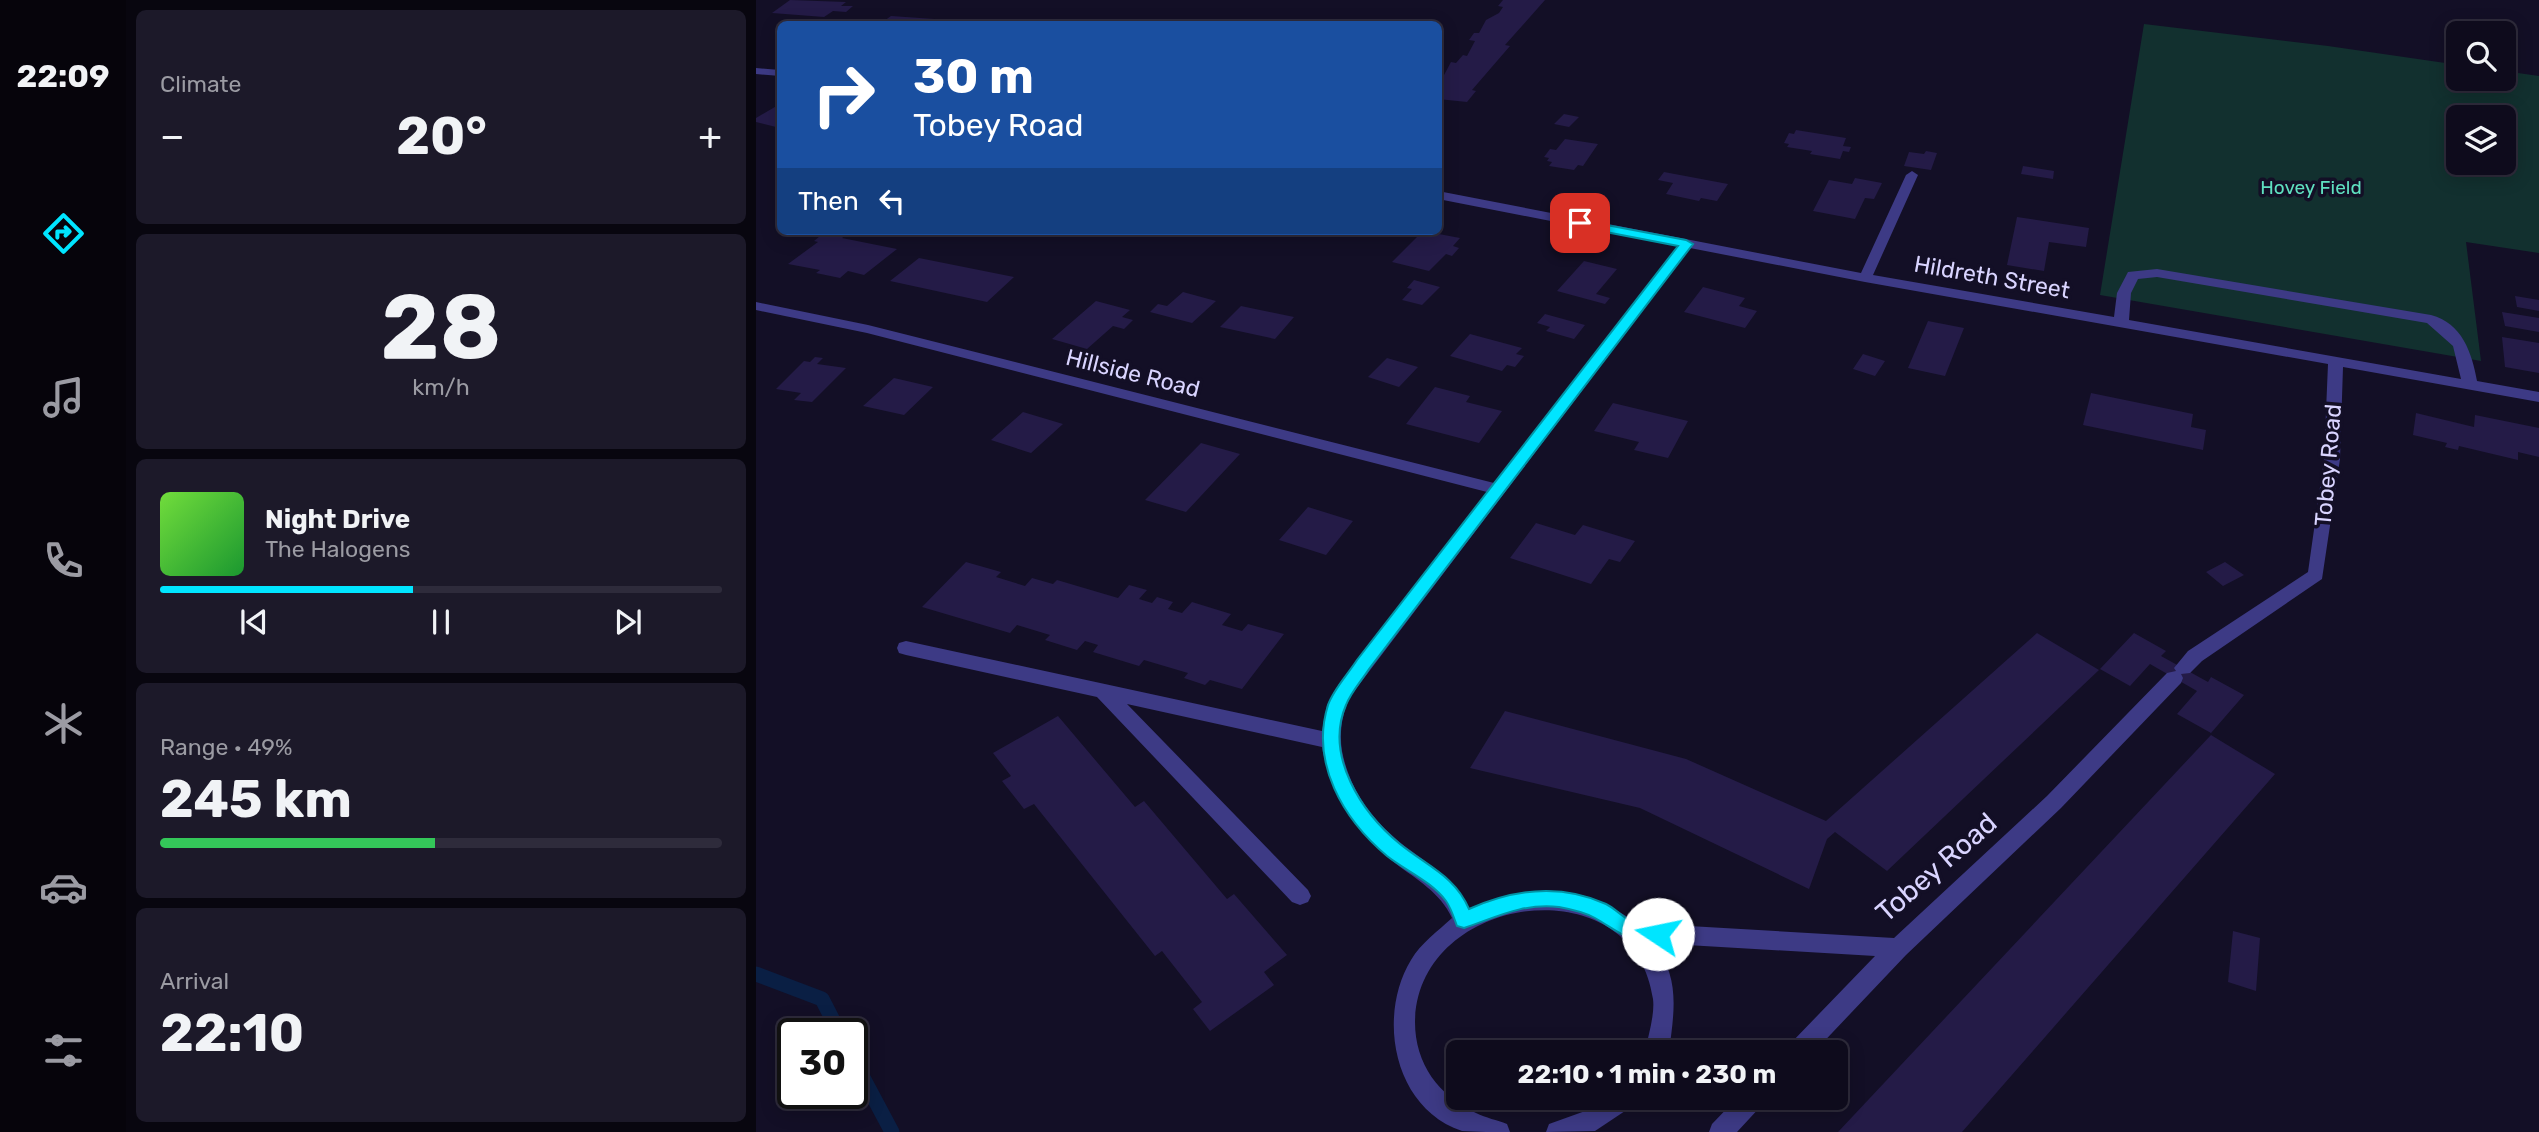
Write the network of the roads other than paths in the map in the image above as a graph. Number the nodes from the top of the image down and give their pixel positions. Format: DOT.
graph roads {
  1 [pos="756,71"];
  2 [pos="777,73"];
  3 [pos="1912,175"];
  4 [pos="1442,196"];
  5 [pos="1686,244"];
  6 [pos="1865,278"];
  7 [pos="756,306"];
  8 [pos="2121,323"];
  9 [pos="2336,360"];
  10 [pos="2470,384"];
  11 [pos="2539,397"];
  12 [pos="1498,489"];
  13 [pos="906,648"];
  14 [pos="1104,692"];
  15 [pos="1331,741"];
  16 [pos="1300,896"];
  17 [pos="1464,920"];
  18 [pos="1631,932"];
  19 [pos="1898,948"];
  20 [pos="1660,1040"];
  21 [pos="1810,1040"];
  22 [pos="1608,1110"];
  23 [pos="1742,1110"];
  24 [pos="1498,1132"];
  25 [pos="1558,1132"];
  26 [pos="1721,1132"];
  1 -- 2 [label="street"];
  3 -- 6 [label="street"];
  4 -- 5 [label="street, Hildreth Street"];
  5 -- 6 [label="street, Hildreth Street"];
  5 -- 12 [label="street"];
  6 -- 8 [label="street, Hildreth Street"];
  7 -- 12 [label="street, Hillside Road"];
  8 -- 9 [label="street, Hildreth Street"];
  8 -- 10 [label="street"];
  9 -- 10 [label="street, Hildreth Street"];
  9 -- 19 [label="street, Tobey Road"];
  10 -- 11 [label="street, Hildreth Street"];
  12 -- 15 [label="street"];
  13 -- 14 [label="street"];
  14 -- 15 [label="street"];
  14 -- 16 [label="street"];
  15 -- 17 [label="street"];
  17 -- 18 [label="street"];
  17 -- 24 [label="street"];
  18 -- 19 [label="street, Tobey Road"];
  18 -- 20 [label="street"];
  19 -- 21 [label="street"];
  22 -- 25 [label="street"];
  23 -- 26 [label="street"];
}
